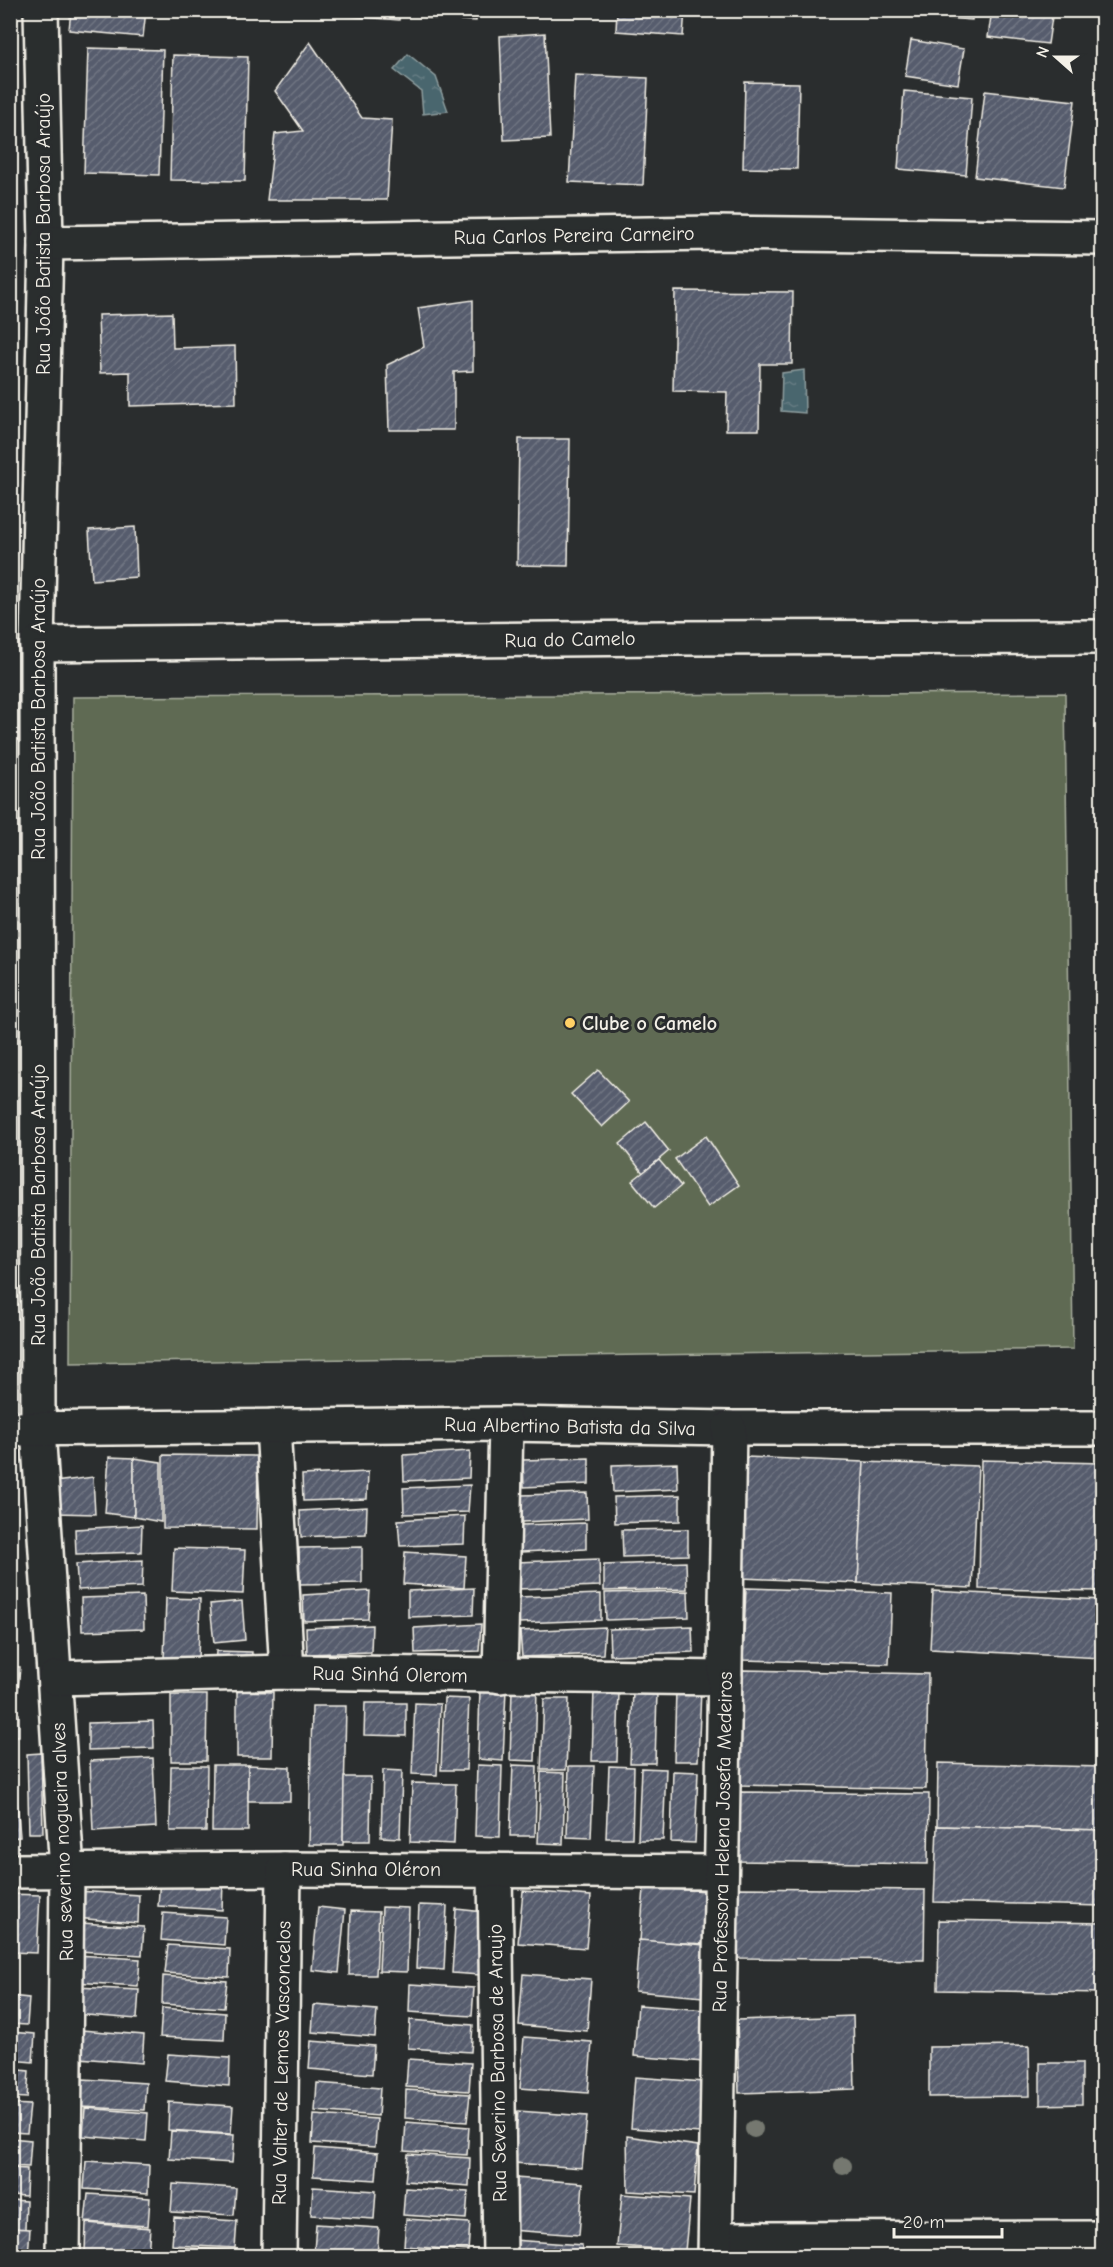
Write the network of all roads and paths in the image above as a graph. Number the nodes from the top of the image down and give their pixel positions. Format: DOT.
graph roads {
  1 [pos="41,10"];
  2 [pos="1102,238"];
  3 [pos="46,243"];
  4 [pos="1102,637"];
  5 [pos="37,644"];
  6 [pos="24,1011"];
  7 [pos="506,1424"];
  8 [pos="273,1426"];
  9 [pos="729,1428"];
  10 [pos="1102,1428"];
  11 [pos="24,1429"];
  12 [pos="287,1672"];
  13 [pos="500,1676"];
  14 [pos="56,1678"];
  15 [pos="725,1678"];
  16 [pos="284,1869"];
  17 [pos="495,1870"];
  18 [pos="10,1871"];
  19 [pos="67,1871"];
  20 [pos="722,1872"];
  21 [pos="1102,2238"];
  22 [pos="715,2248"];
  23 [pos="63,2256"];
  24 [pos="279,2256"];
  25 [pos="500,2256"];
  1 -- 3 [label="street, Rua João Batista Barbosa Araújo"];
  2 -- 3 [label="street, Rua Carlos Pereira Carneiro"];
  3 -- 5 [label="street, Rua João Batista Barbosa Araújo"];
  4 -- 5 [label="street, Rua do Camelo"];
  5 -- 6 [label="street, Rua João Batista Barbosa Araújo"];
  6 -- 11 [label="street, Rua João Batista Barbosa Araújo"];
  7 -- 8 [label="street, Rua Albertino Batista da Silva"];
  7 -- 9 [label="street, Rua Albertino Batista da Silva"];
  7 -- 13 [label="street"];
  8 -- 11 [label="street, Rua Albertino Batista da Silva"];
  8 -- 12 [label="street"];
  9 -- 10 [label="street, Rua Albertino Batista da Silva"];
  9 -- 15 [label="street, Rua Professora Helena Josefa Medeiros"];
  11 -- 14 [label="street, Rua severino nogueira alves"];
  12 -- 13 [label="street, Rua Sinhá Olerom"];
  12 -- 14 [label="street, Rua Sinhá Olerom"];
  13 -- 15 [label="street, Rua Sinhá Olerom"];
  14 -- 19 [label="street, Rua severino nogueira alves"];
  15 -- 20 [label="street, Rua Professora Helena Josefa Medeiros"];
  16 -- 17 [label="street, Rua Sinha Oléron"];
  16 -- 19 [label="street, Rua Sinha Oléron"];
  16 -- 24 [label="street, Rua Valter de Lemos Vasconcelos"];
  17 -- 20 [label="street, Rua Sinha Oléron"];
  17 -- 25 [label="street, Rua Severino Barbosa de Araujo"];
  18 -- 19 [label="street, Rua Sinha Oléron"];
  19 -- 23 [label="street, Rua severino nogueira alves"];
  20 -- 22 [label="street, Rua Professora Helena Josefa Medeiros"];
  21 -- 22 [label="street"];
}
